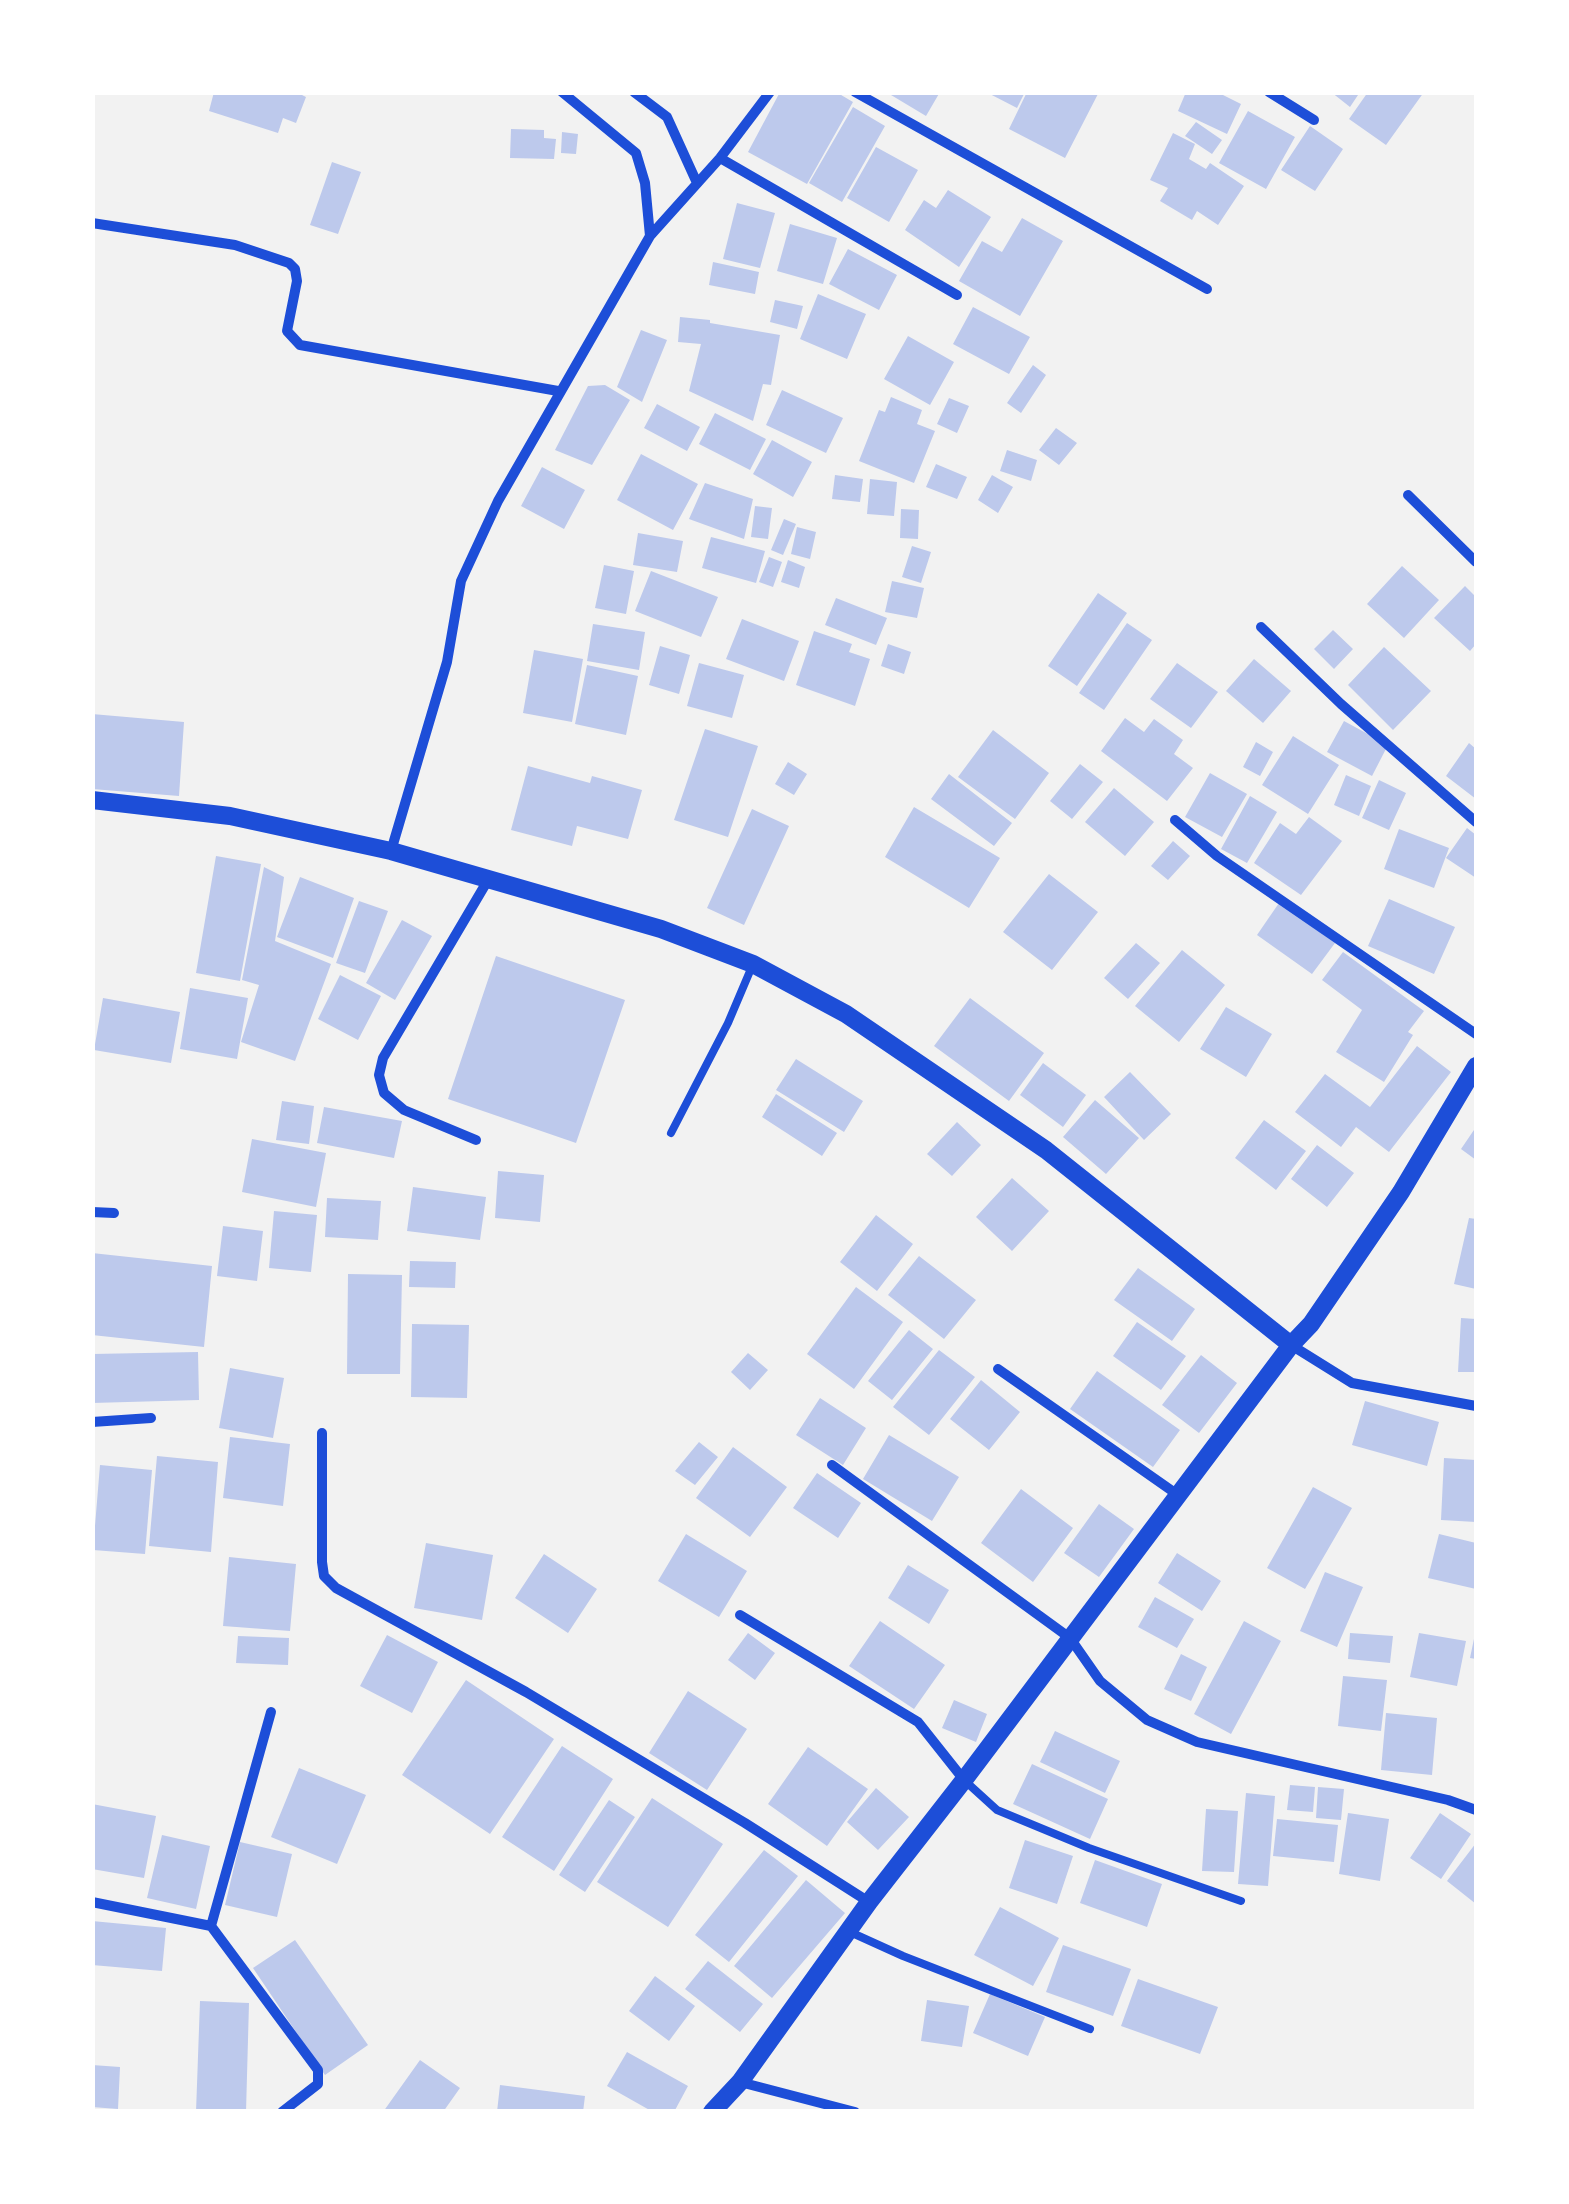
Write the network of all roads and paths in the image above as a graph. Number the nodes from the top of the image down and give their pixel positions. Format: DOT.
graph roads {
  1 [pos="562,92"];
  2 [pos="634,92"];
  3 [pos="770,92"];
  4 [pos="855,92"];
  5 [pos="1269,92"];
  6 [pos="1314,120"];
  7 [pos="720,158"];
  8 [pos="697,184"];
  9 [pos="92,223"];
  10 [pos="650,236"];
  11 [pos="1207,288"];
  12 [pos="957,294"];
  13 [pos="558,392"];
  14 [pos="1408,495"];
  15 [pos="1476,562"];
  16 [pos="1261,627"];
  17 [pos="92,800"];
  18 [pos="1175,820"];
  19 [pos="1476,822"];
  20 [pos="391,851"];
  21 [pos="488,880"];
  22 [pos="754,964"];
  23 [pos="1476,1034"];
  24 [pos="1476,1066"];
  25 [pos="671,1133"];
  26 [pos="476,1140"];
  27 [pos="92,1212"];
  28 [pos="114,1213"];
  29 [pos="1291,1346"];
  30 [pos="998,1369"];
  31 [pos="1476,1406"];
  32 [pos="151,1418"];
  33 [pos="92,1422"];
  34 [pos="322,1433"];
  35 [pos="832,1465"];
  36 [pos="1178,1495"];
  37 [pos="740,1615"];
  38 [pos="1070,1638"];
  39 [pos="271,1712"];
  40 [pos="964,1780"];
  41 [pos="1476,1810"];
  42 [pos="92,1902"];
  43 [pos="869,1902"];
  44 [pos="1241,1902"];
  45 [pos="211,1926"];
  46 [pos="850,1932"];
  47 [pos="1090,2029"];
  48 [pos="740,2082"];
  49 [pos="282,2112"];
  50 [pos="712,2112"];
  51 [pos="855,2112"];
  1 -- 10 [label="street"];
  2 -- 8 [label="street"];
  3 -- 7 [label="street"];
  4 -- 11 [label="street"];
  5 -- 6 [label="street"];
  7 -- 8 [label="street"];
  7 -- 12 [label="street"];
  8 -- 10 [label="street"];
  9 -- 13 [label="street"];
  10 -- 13 [label="street"];
  13 -- 20 [label="street"];
  14 -- 15 [label="street"];
  16 -- 19 [label="street"];
  17 -- 20 [label="street"];
  18 -- 23 [label="street"];
  20 -- 21 [label="street"];
  21 -- 22 [label="street"];
  21 -- 26 [label="street"];
  22 -- 25 [label="lane"];
  22 -- 29 [label="street"];
  24 -- 29 [label="street"];
  27 -- 28 [label="street"];
  29 -- 31 [label="street"];
  29 -- 36 [label="street"];
  30 -- 36 [label="street"];
  32 -- 33 [label="street"];
  34 -- 43 [label="street"];
  35 -- 38 [label="street"];
  36 -- 38 [label="street"];
  37 -- 40 [label="street"];
  38 -- 40 [label="street"];
  38 -- 41 [label="street"];
  39 -- 45 [label="street"];
  40 -- 43 [label="street"];
  40 -- 44 [label="lane"];
  42 -- 45 [label="street"];
  43 -- 46 [label="street"];
  45 -- 49 [label="street"];
  46 -- 47 [label="lane"];
  46 -- 48 [label="street"];
  48 -- 50 [label="street"];
  48 -- 51 [label="street"];
}
